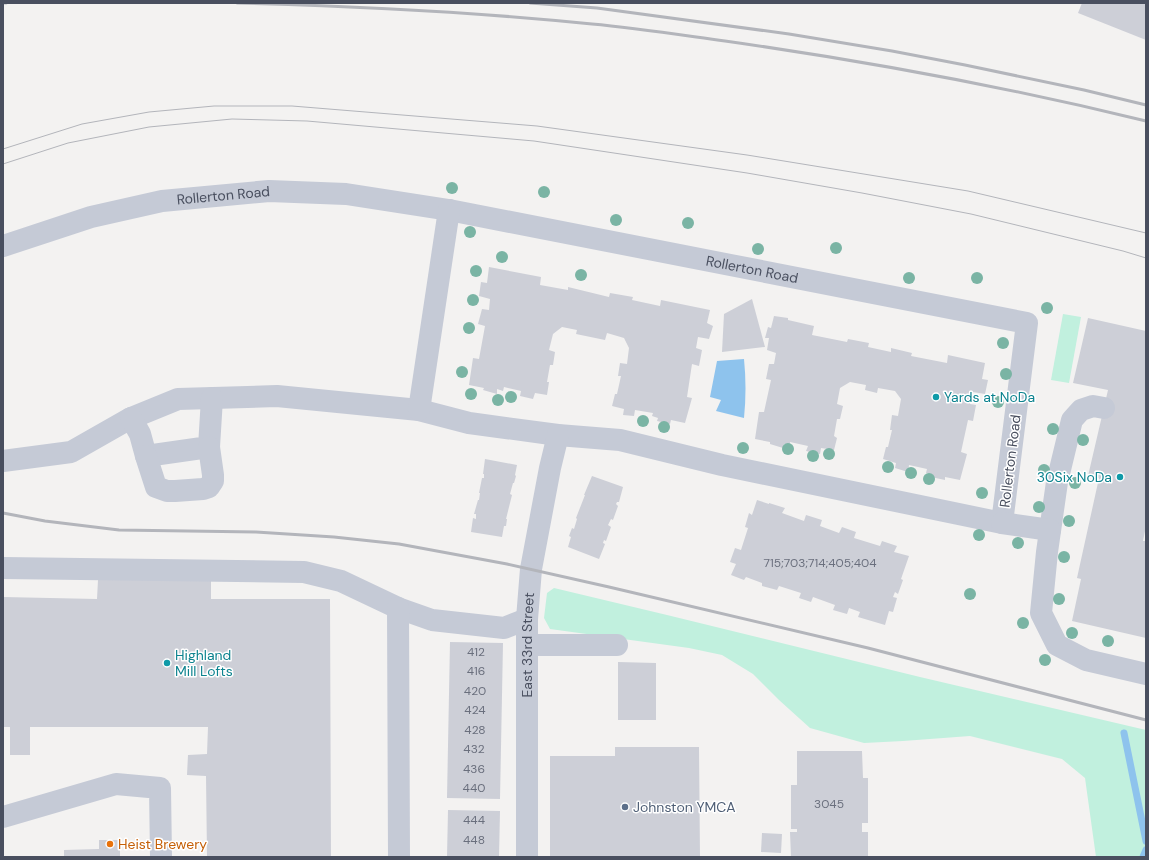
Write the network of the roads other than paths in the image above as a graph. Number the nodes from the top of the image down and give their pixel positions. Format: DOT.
graph roads {
  1 [pos="449,210"];
  2 [pos="3,246"];
  3 [pos="212,398"];
  4 [pos="1104,408"];
  5 [pos="419,410"];
  6 [pos="131,418"];
  7 [pos="558,435"];
  8 [pos="209,447"];
  9 [pos="146,456"];
  10 [pos="3,461"];
  11 [pos="1002,523"];
  12 [pos="1050,530"];
  13 [pos="3,568"];
  14 [pos="398,608"];
  15 [pos="527,619"];
  16 [pos="527,644"];
  17 [pos="617,645"];
  18 [pos="1146,674"];
  19 [pos="3,817"];
  20 [pos="161,857"];
  21 [pos="399,857"];
  22 [pos="527,857"];
  1 -- 2 [label="street, Rollerton Road"];
  1 -- 5 [label="street"];
  1 -- 11 [label="street, Rollerton Road"];
  3 -- 5 [label="street, Rollerton Road"];
  3 -- 6 [label="street, Rollerton Road"];
  3 -- 8 [label="street"];
  4 -- 12 [label="street"];
  5 -- 7 [label="street, Rollerton Road"];
  6 -- 9 [label="street"];
  6 -- 10 [label="street, Rollerton Road"];
  7 -- 11 [label="street, Rollerton Road"];
  7 -- 15 [label="street, East 33rd Street"];
  8 -- 9 [label="street"];
  8 -- 9 [label="street"];
  11 -- 12 [label="street"];
  12 -- 18 [label="street"];
  13 -- 14 [label="street"];
  14 -- 15 [label="street"];
  14 -- 21 [label="street"];
  15 -- 16 [label="street, East 33rd Street"];
  16 -- 17 [label="street"];
  16 -- 22 [label="street, East 33rd Street"];
  19 -- 20 [label="street"];
}
